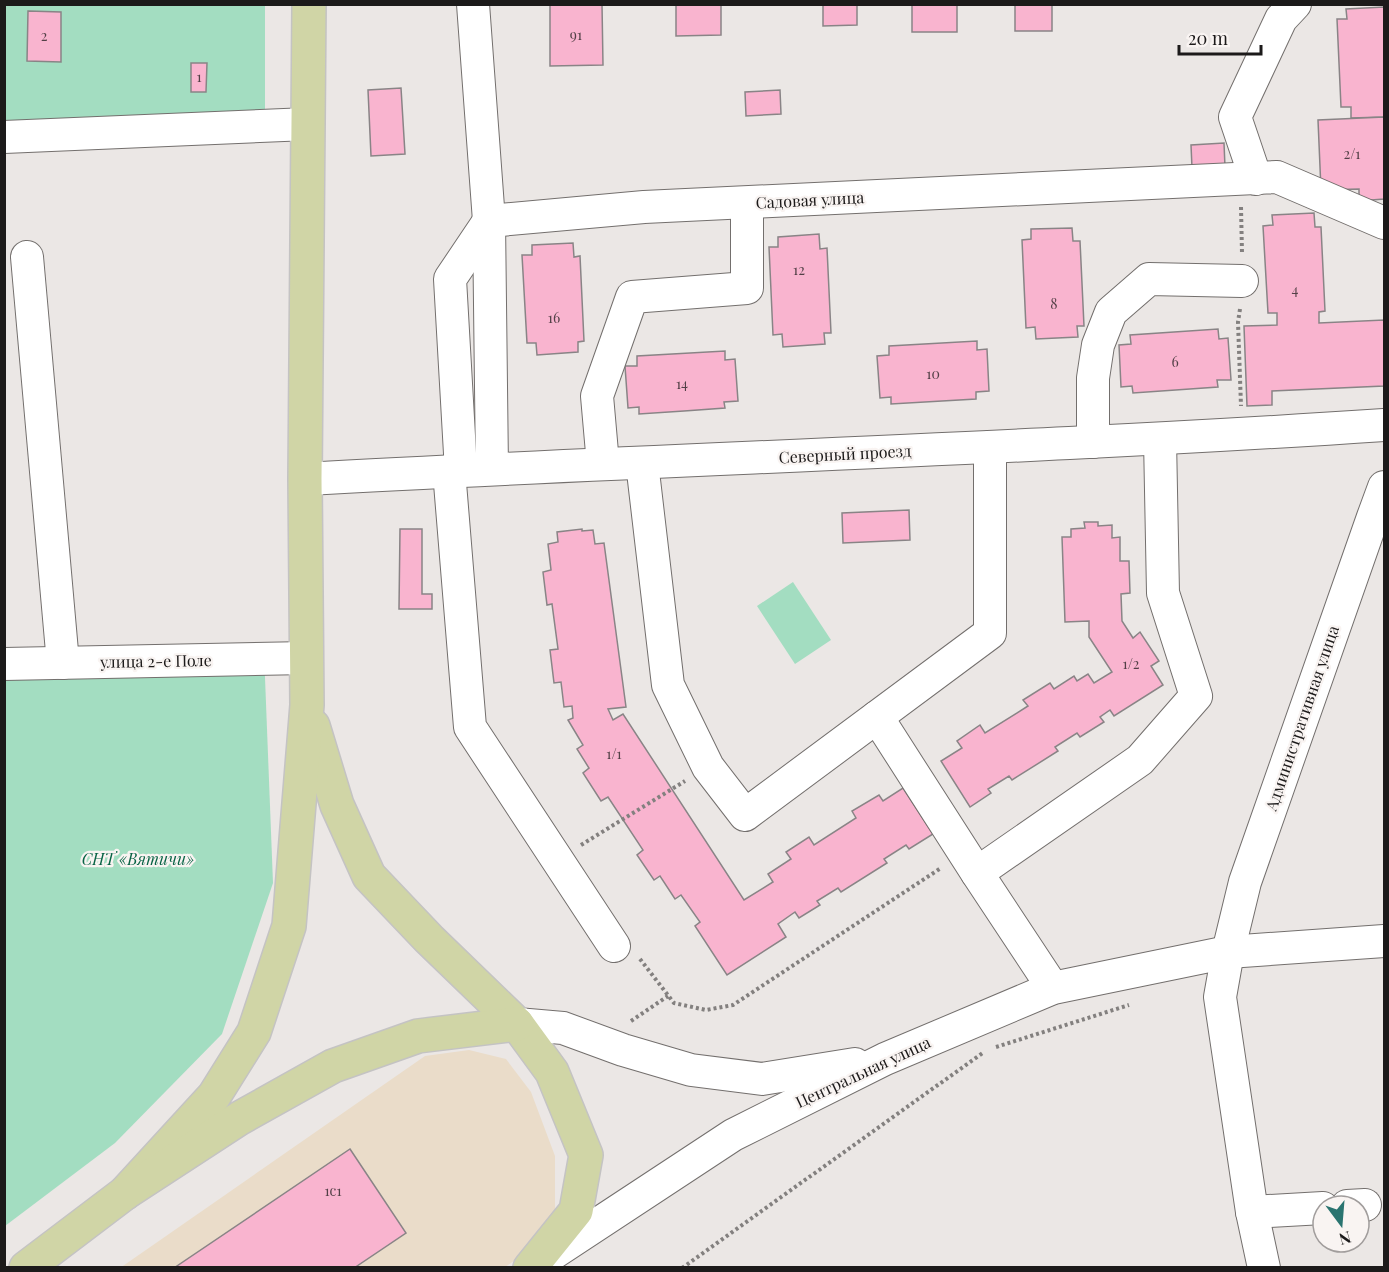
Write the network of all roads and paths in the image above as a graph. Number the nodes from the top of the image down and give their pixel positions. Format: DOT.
graph roads {
  1 [pos="309,4"];
  2 [pos="473,4"];
  3 [pos="1295,4"];
  4 [pos="308,124"];
  5 [pos="4,137"];
  6 [pos="1248,179"];
  7 [pos="747,203"];
  8 [pos="489,221"];
  9 [pos="1384,223"];
  10 [pos="27,257"];
  11 [pos="1242,281"];
  12 [pos="1241,412"];
  13 [pos="1384,425"];
  14 [pos="1160,439"];
  15 [pos="1093,442"];
  16 [pos="990,447"];
  17 [pos="642,463"];
  18 [pos="603,464"];
  19 [pos="492,469"];
  20 [pos="455,471"];
  21 [pos="305,479"];
  22 [pos="1384,487"];
  23 [pos="1378,517"];
  24 [pos="307,658"];
  25 [pos="63,663"];
  26 [pos="4,664"];
  27 [pos="307,705"];
  28 [pos="877,717"];
  29 [pos="708,767"];
  30 [pos="558,860"];
  31 [pos="971,863"];
  32 [pos="1384,941"];
  33 [pos="614,946"];
  34 [pos="1228,952"];
  35 [pos="1053,988"];
  36 [pos="1130,1005"];
  37 [pos="517,1024"];
  38 [pos="885,1059"];
  39 [pos="125,1193"];
  40 [pos="1311,1209"];
  41 [pos="1252,1212"];
  42 [pos="26,1268"];
  43 [pos="531,1268"];
  44 [pos="682,1268"];
  45 [pos="1264,1268"];
  1 -- 4 [label="main road"];
  2 -- 8 [label="street"];
  3 -- 6 [label="street"];
  4 -- 5 [label="street"];
  4 -- 21 [label="main road"];
  6 -- 7 [label="street, Садовая улица"];
  6 -- 9 [label="street, Садовая улица"];
  6 -- 11 [label="path"];
  7 -- 8 [label="street, Садовая улица"];
  7 -- 18 [label="street"];
  8 -- 19 [label="street"];
  8 -- 20 [label="street"];
  10 -- 25 [label="street"];
  11 -- 12 [label="path"];
  11 -- 15 [label="street"];
  13 -- 14 [label="street, Северный проезд"];
  14 -- 15 [label="street, Северный проезд"];
  14 -- 31 [label="street"];
  15 -- 16 [label="street, Северный проезд"];
  16 -- 17 [label="street, Северный проезд"];
  16 -- 28 [label="street"];
  17 -- 18 [label="street, Северный проезд"];
  17 -- 29 [label="street"];
  18 -- 19 [label="street, Северный проезд"];
  19 -- 20 [label="street, Северный проезд"];
  20 -- 21 [label="street, Северный проезд"];
  20 -- 30 [label="street"];
  21 -- 24 [label="main road"];
  22 -- 23 [label="street, Административная улица"];
  23 -- 34 [label="street, Административная улица"];
  24 -- 25 [label="street, улица 2-е Поле"];
  24 -- 27 [label="main road"];
  25 -- 26 [label="street, улица 2-е Поле"];
  27 -- 37 [label="main road"];
  27 -- 39 [label="main road"];
  28 -- 29 [label="street"];
  28 -- 31 [label="street"];
  29 -- 30 [label="path"];
  30 -- 33 [label="street"];
  31 -- 33 [label="path"];
  31 -- 35 [label="street"];
  32 -- 34 [label="street, Центральная улица"];
  34 -- 35 [label="street, Центральная улица"];
  34 -- 41 [label="street, Административная улица"];
  35 -- 38 [label="street, Центральная улица"];
  36 -- 44 [label="path"];
  37 -- 38 [label="street"];
  37 -- 39 [label="main road"];
  37 -- 43 [label="main road"];
  38 -- 43 [label="street, Центральная улица"];
  39 -- 42 [label="main road"];
  40 -- 41 [label="street"];
  41 -- 45 [label="street, Административная улица"];
}
